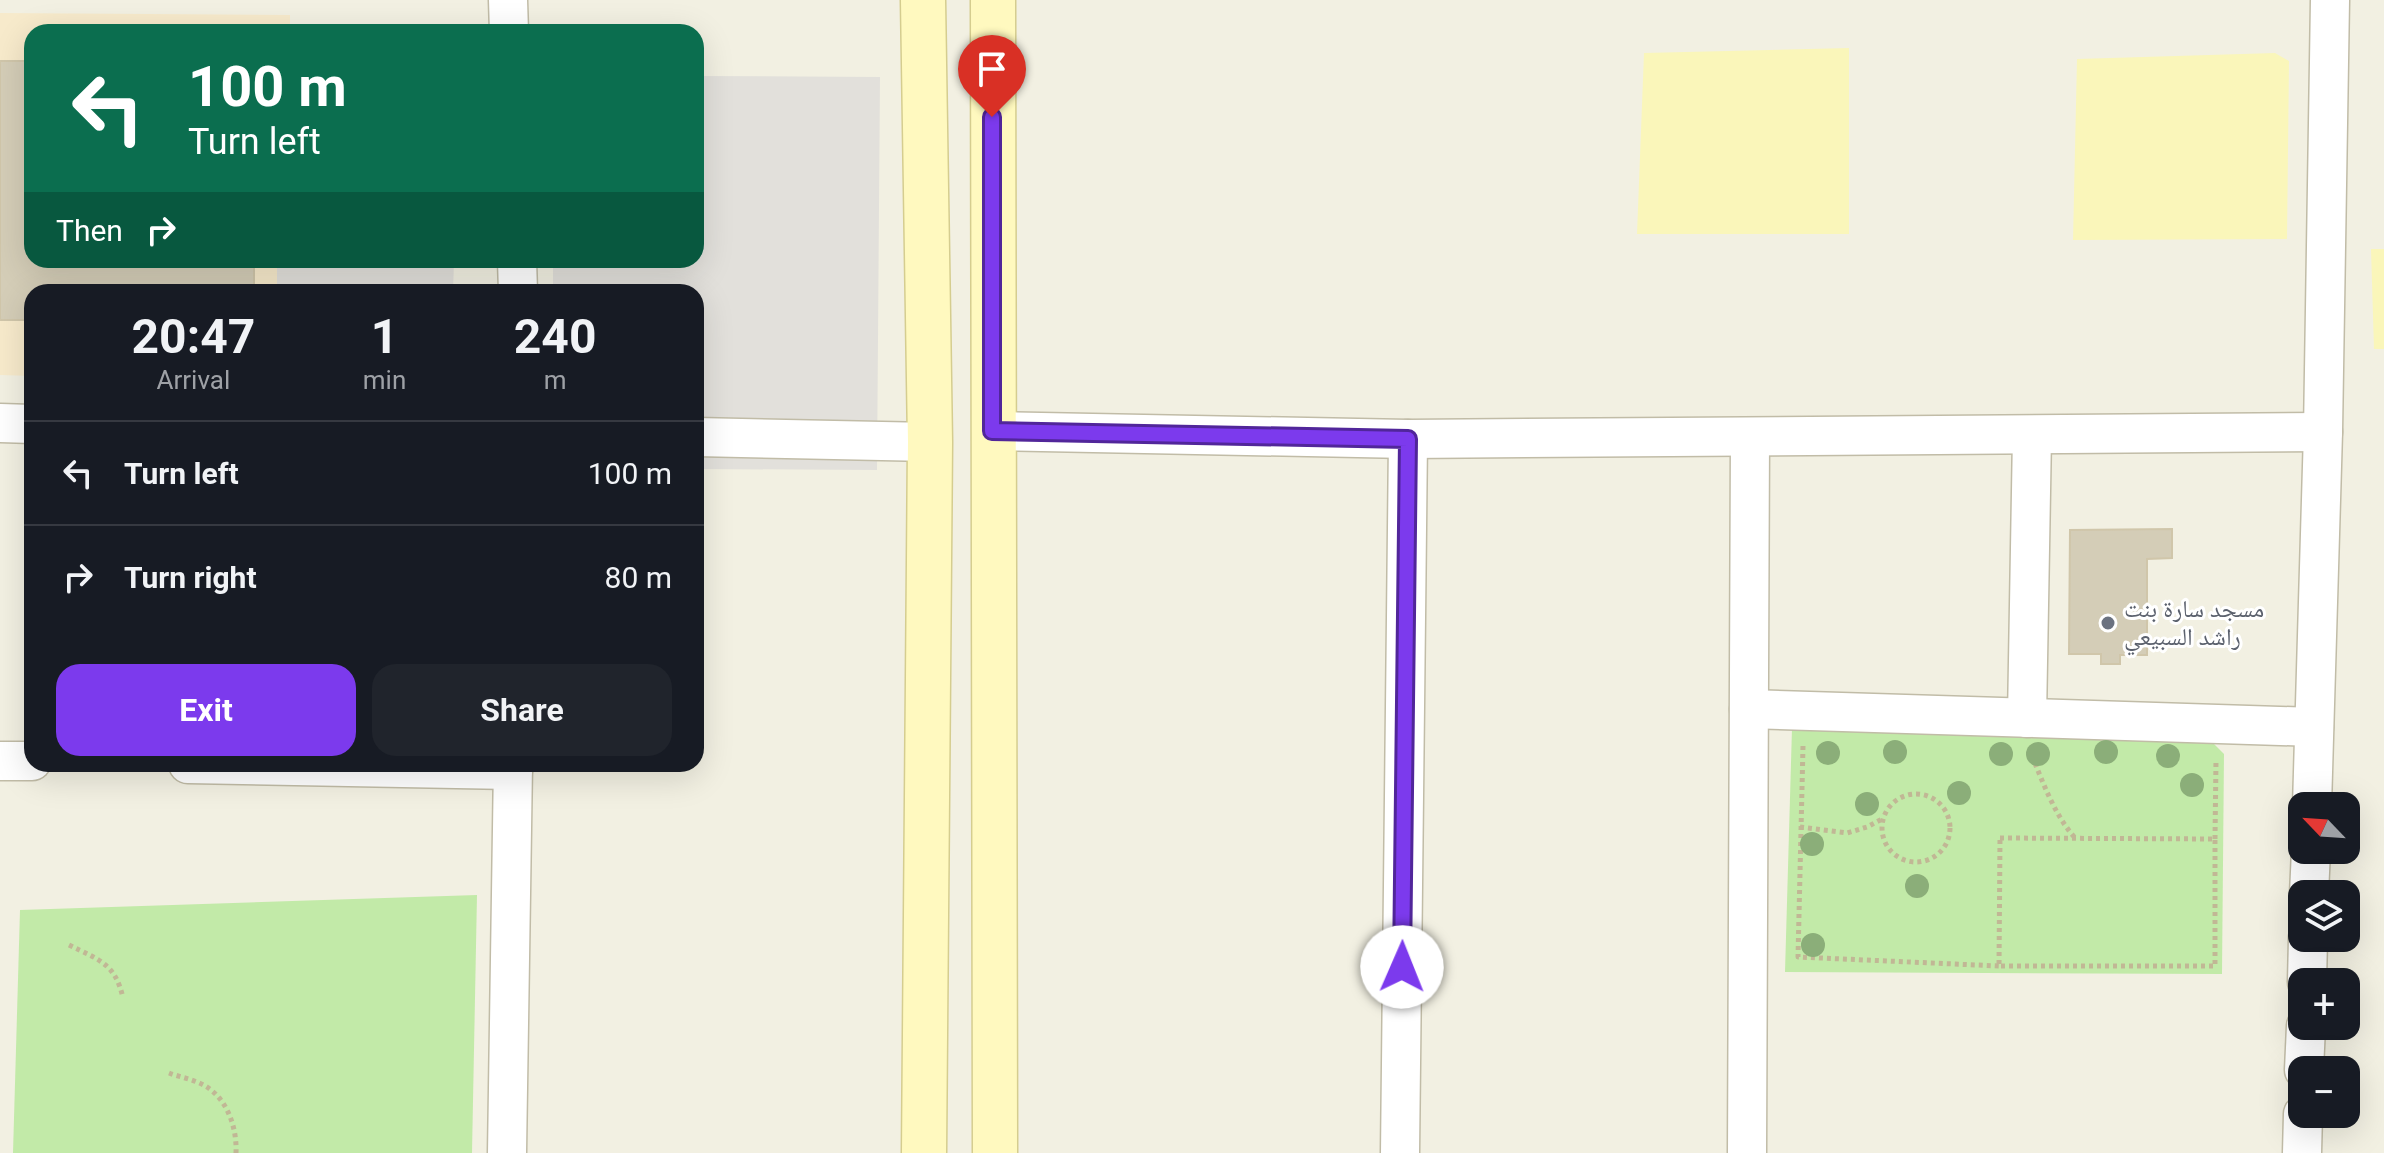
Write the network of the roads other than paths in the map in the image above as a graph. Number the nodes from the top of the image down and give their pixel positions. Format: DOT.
graph roads {
  1 [pos="508,0"];
  2 [pos="923,0"];
  3 [pos="993,0"];
  4 [pos="2330,0"];
  5 [pos="509,24"];
  6 [pos="0,423"];
  7 [pos="24,424"];
  8 [pos="992,431"];
  9 [pos="2323,432"];
  10 [pos="2032,435"];
  11 [pos="704,437"];
  12 [pos="1750,438"];
  13 [pos="1408,439"];
  14 [pos="930,442"];
  15 [pos="1749,709"];
  16 [pos="2314,727"];
  17 [pos="2028,734"];
  18 [pos="0,761"];
  19 [pos="24,761"];
  20 [pos="513,772"];
  21 [pos="2312,792"];
  22 [pos="2303,1128"];
  23 [pos="507,1153"];
  24 [pos="924,1153"];
  25 [pos="995,1153"];
  26 [pos="1400,1153"];
  27 [pos="1747,1153"];
  28 [pos="2302,1153"];
  1 -- 5 [label="street"];
  2 -- 14 [label="main road"];
  3 -- 8 [label="main road"];
  4 -- 9 [label="street"];
  6 -- 7 [label="street"];
  8 -- 13 [label="street"];
  8 -- 25 [label="main road"];
  9 -- 10 [label="street"];
  9 -- 16 [label="street"];
  10 -- 12 [label="street"];
  10 -- 17 [label="street"];
  11 -- 14 [label="street"];
  12 -- 13 [label="street"];
  12 -- 15 [label="street"];
  13 -- 26 [label="street"];
  14 -- 24 [label="main road"];
  15 -- 17 [label="street"];
  15 -- 27 [label="street"];
  16 -- 17 [label="street"];
  16 -- 21 [label="street"];
  18 -- 19 [label="street"];
  20 -- 23 [label="street"];
  22 -- 28 [label="street"];
}
